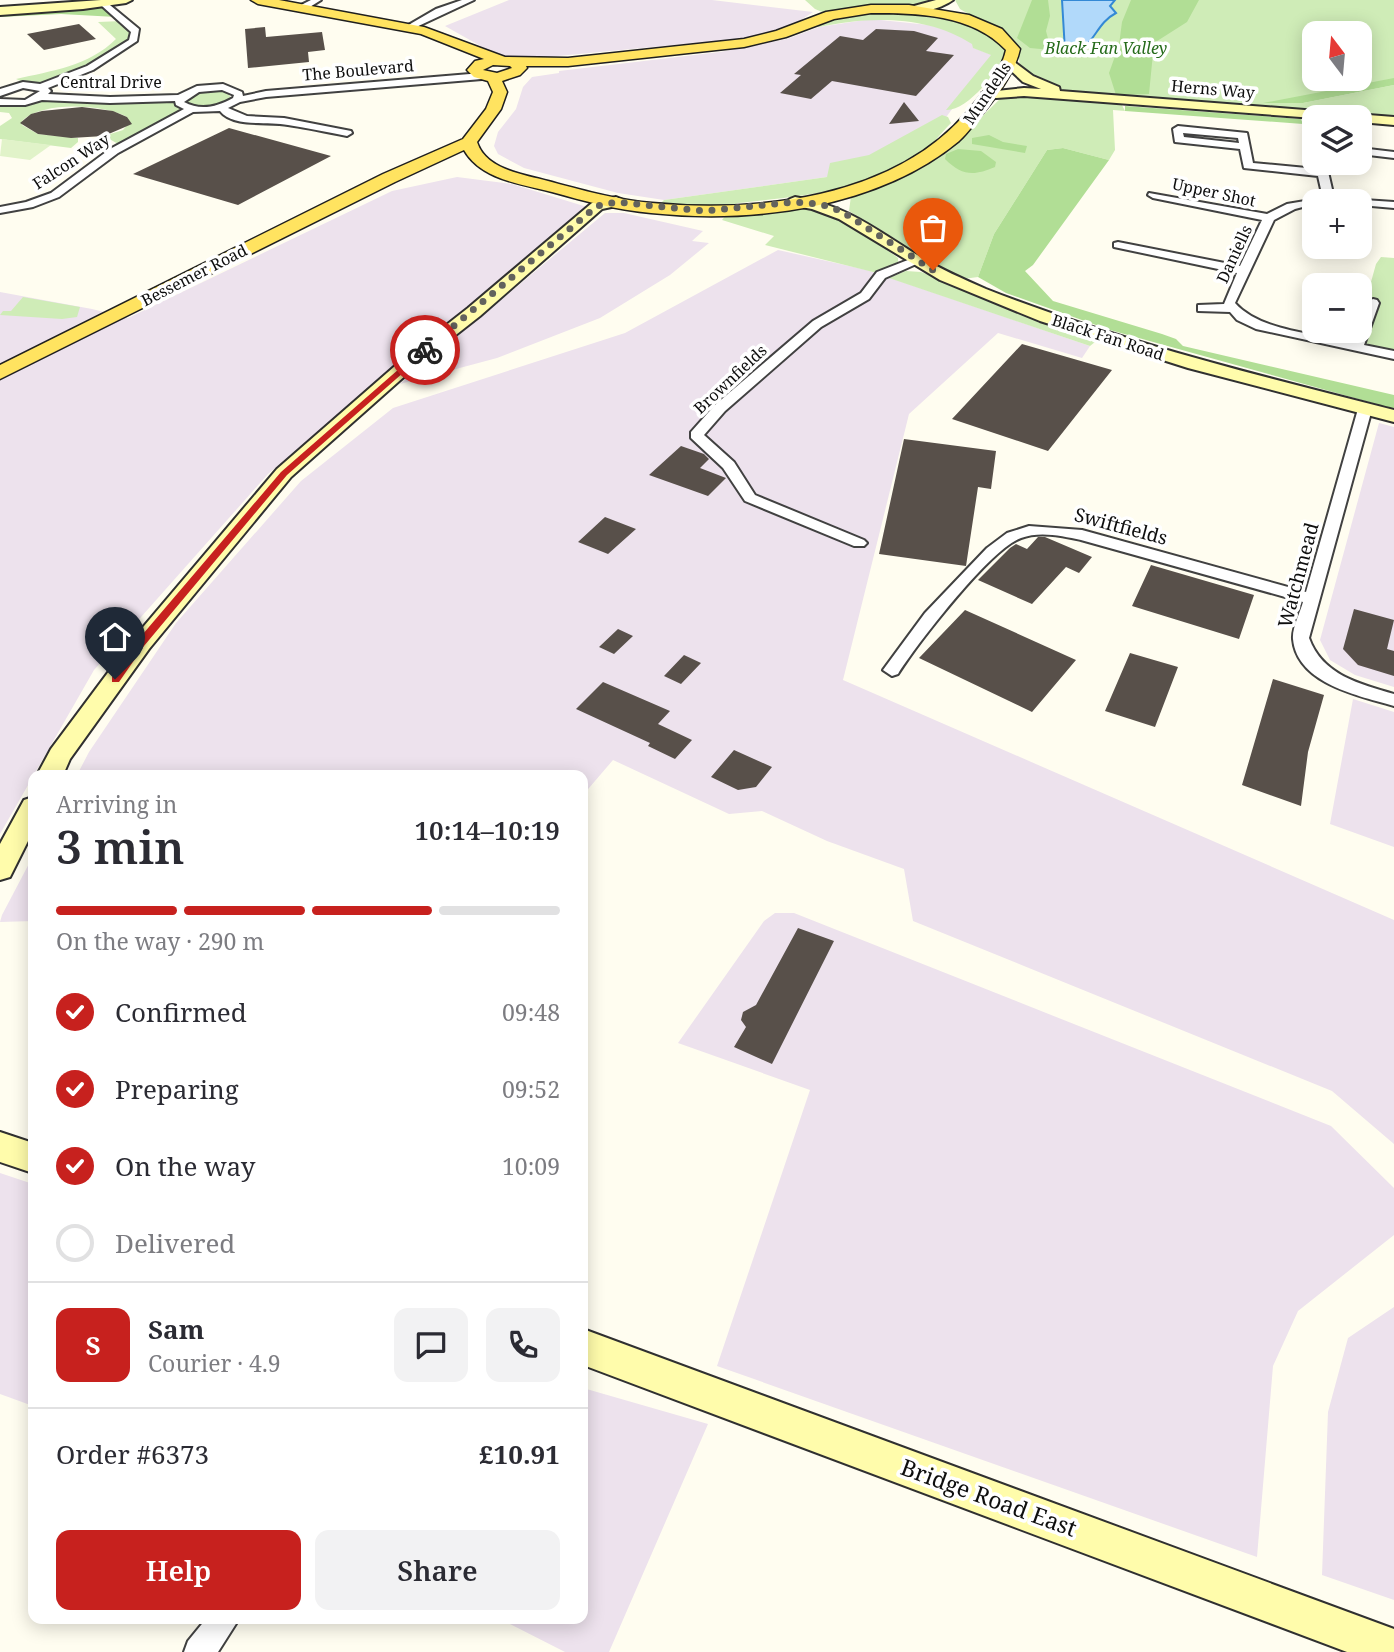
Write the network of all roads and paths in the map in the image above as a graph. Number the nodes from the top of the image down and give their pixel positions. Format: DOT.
graph roads {
  1 [pos="126,0"];
  2 [pos="258,0"];
  3 [pos="317,0"];
  4 [pos="470,0"];
  5 [pos="949,0"];
  6 [pos="105,4"];
  7 [pos="302,8"];
  8 [pos="909,9"];
  9 [pos="0,11"];
  10 [pos="981,24"];
  11 [pos="409,27"];
  12 [pos="507,62"];
  13 [pos="1009,62"];
  14 [pos="479,69"];
  15 [pos="41,92"];
  16 [pos="500,92"];
  17 [pos="0,93"];
  18 [pos="236,95"];
  19 [pos="1073,95"];
  20 [pos="987,96"];
  21 [pos="180,98"];
  22 [pos="0,102"];
  23 [pos="222,107"];
  24 [pos="192,109"];
  25 [pos="1302,113"];
  26 [pos="1372,119"];
  27 [pos="1394,121"];
  28 [pos="347,133"];
  29 [pos="469,142"];
  30 [pos="1246,147"];
  31 [pos="1372,152"];
  32 [pos="1394,155"];
  33 [pos="1302,167"];
  34 [pos="496,171"];
  35 [pos="389,178"];
  36 [pos="852,188"];
  37 [pos="1152,195"];
  38 [pos="601,202"];
  39 [pos="794,202"];
  40 [pos="1372,203"];
  41 [pos="1302,204"];
  42 [pos="1394,205"];
  43 [pos="0,210"];
  44 [pos="841,211"];
  45 [pos="1269,218"];
  46 [pos="1118,244"];
  47 [pos="917,261"];
  48 [pos="1242,270"];
  49 [pos="1373,303"];
  50 [pos="1202,308"];
  51 [pos="1232,308"];
  52 [pos="1356,347"];
  53 [pos="1394,355"];
  54 [pos="0,373"];
  55 [pos="1365,409"];
  56 [pos="1394,416"];
  57 [pos="859,543"];
  58 [pos="1312,598"];
  59 [pos="892,670"];
  60 [pos="1394,700"];
  61 [pos="52,770"];
  62 [pos="28,816"];
  63 [pos="0,869"];
  64 [pos="0,1147"];
  65 [pos="28,1156"];
  66 [pos="588,1349"];
  67 [pos="220,1624"];
  68 [pos="1394,1649"];
  69 [pos="199,1652"];
  1 -- 6 [label="street"];
  2 -- 7 [label="main road"];
  3 -- 7 [label="street"];
  4 -- 11 [label="street"];
  5 -- 8 [label="street"];
  5 -- 10 [label="street"];
  6 -- 9 [label="street"];
  6 -- 15 [label="street"];
  7 -- 11 [label="main road"];
  8 -- 10 [label="main road, Mundells"];
  8 -- 12 [label="main road, Mundells"];
  10 -- 13 [label="main road, Mundells"];
  11 -- 14 [label="main road"];
  12 -- 14 [label="main road, Mundells"];
  12 -- 14 [label="main road"];
  13 -- 19 [label="street, Herns Way"];
  13 -- 20 [label="main road, Mundells"];
  14 -- 16 [label="main road"];
  14 -- 16 [label="main road"];
  14 -- 18 [label="street, The Boulevard"];
  15 -- 17 [label="street"];
  15 -- 21 [label="street, Central Drive"];
  15 -- 22 [label="street"];
  16 -- 29 [label="main road"];
  18 -- 21 [label="street, Central Drive"];
  18 -- 23 [label="street"];
  19 -- 20 [label="street, Herns Way"];
  19 -- 25 [label="street, Herns Way"];
  20 -- 36 [label="main road, Mundells"];
  21 -- 24 [label="street"];
  23 -- 24 [label="street"];
  23 -- 28 [label="street"];
  24 -- 43 [label="street, Falcon Way"];
  26 -- 27 [label="street"];
  29 -- 34 [label="main road, Mundells"];
  29 -- 35 [label="main road, Bessemer Road"];
  30 -- 30 [label="street"];
  30 -- 33 [label="street"];
  31 -- 32 [label="street"];
  34 -- 35 [label="main road, Bessemer Road"];
  34 -- 38 [label="main road, Mundells"];
  35 -- 54 [label="main road, Bessemer Road"];
  36 -- 39 [label="main road, Mundells"];
  36 -- 44 [label="street"];
  37 -- 45 [label="street, Upper Shot"];
  38 -- 39 [label="main road, Mundells"];
  38 -- 61 [label="street"];
  39 -- 44 [label="street, Black Fan Road"];
  40 -- 42 [label="street"];
  41 -- 45 [label="street, Daniells"];
  44 -- 47 [label="main road, Black Fan Road"];
  45 -- 48 [label="street, Daniells"];
  46 -- 48 [label="street"];
  47 -- 55 [label="main road, Black Fan Road"];
  47 -- 57 [label="street, Brownfields"];
  48 -- 51 [label="street, Daniells"];
  49 -- 52 [label="street"];
  50 -- 51 [label="street"];
  51 -- 52 [label="street, Daniells"];
  52 -- 53 [label="street, Daniells"];
  55 -- 56 [label="main road, Black Fan Road"];
  55 -- 58 [label="street, Watchmead"];
  58 -- 59 [label="street, Swiftfields"];
  58 -- 60 [label="street, Watchmead"];
  62 -- 63 [label="street"];
  64 -- 65 [label="street"];
  66 -- 68 [label="street, Bridge Road East"];
  67 -- 69 [label="street"];
}
